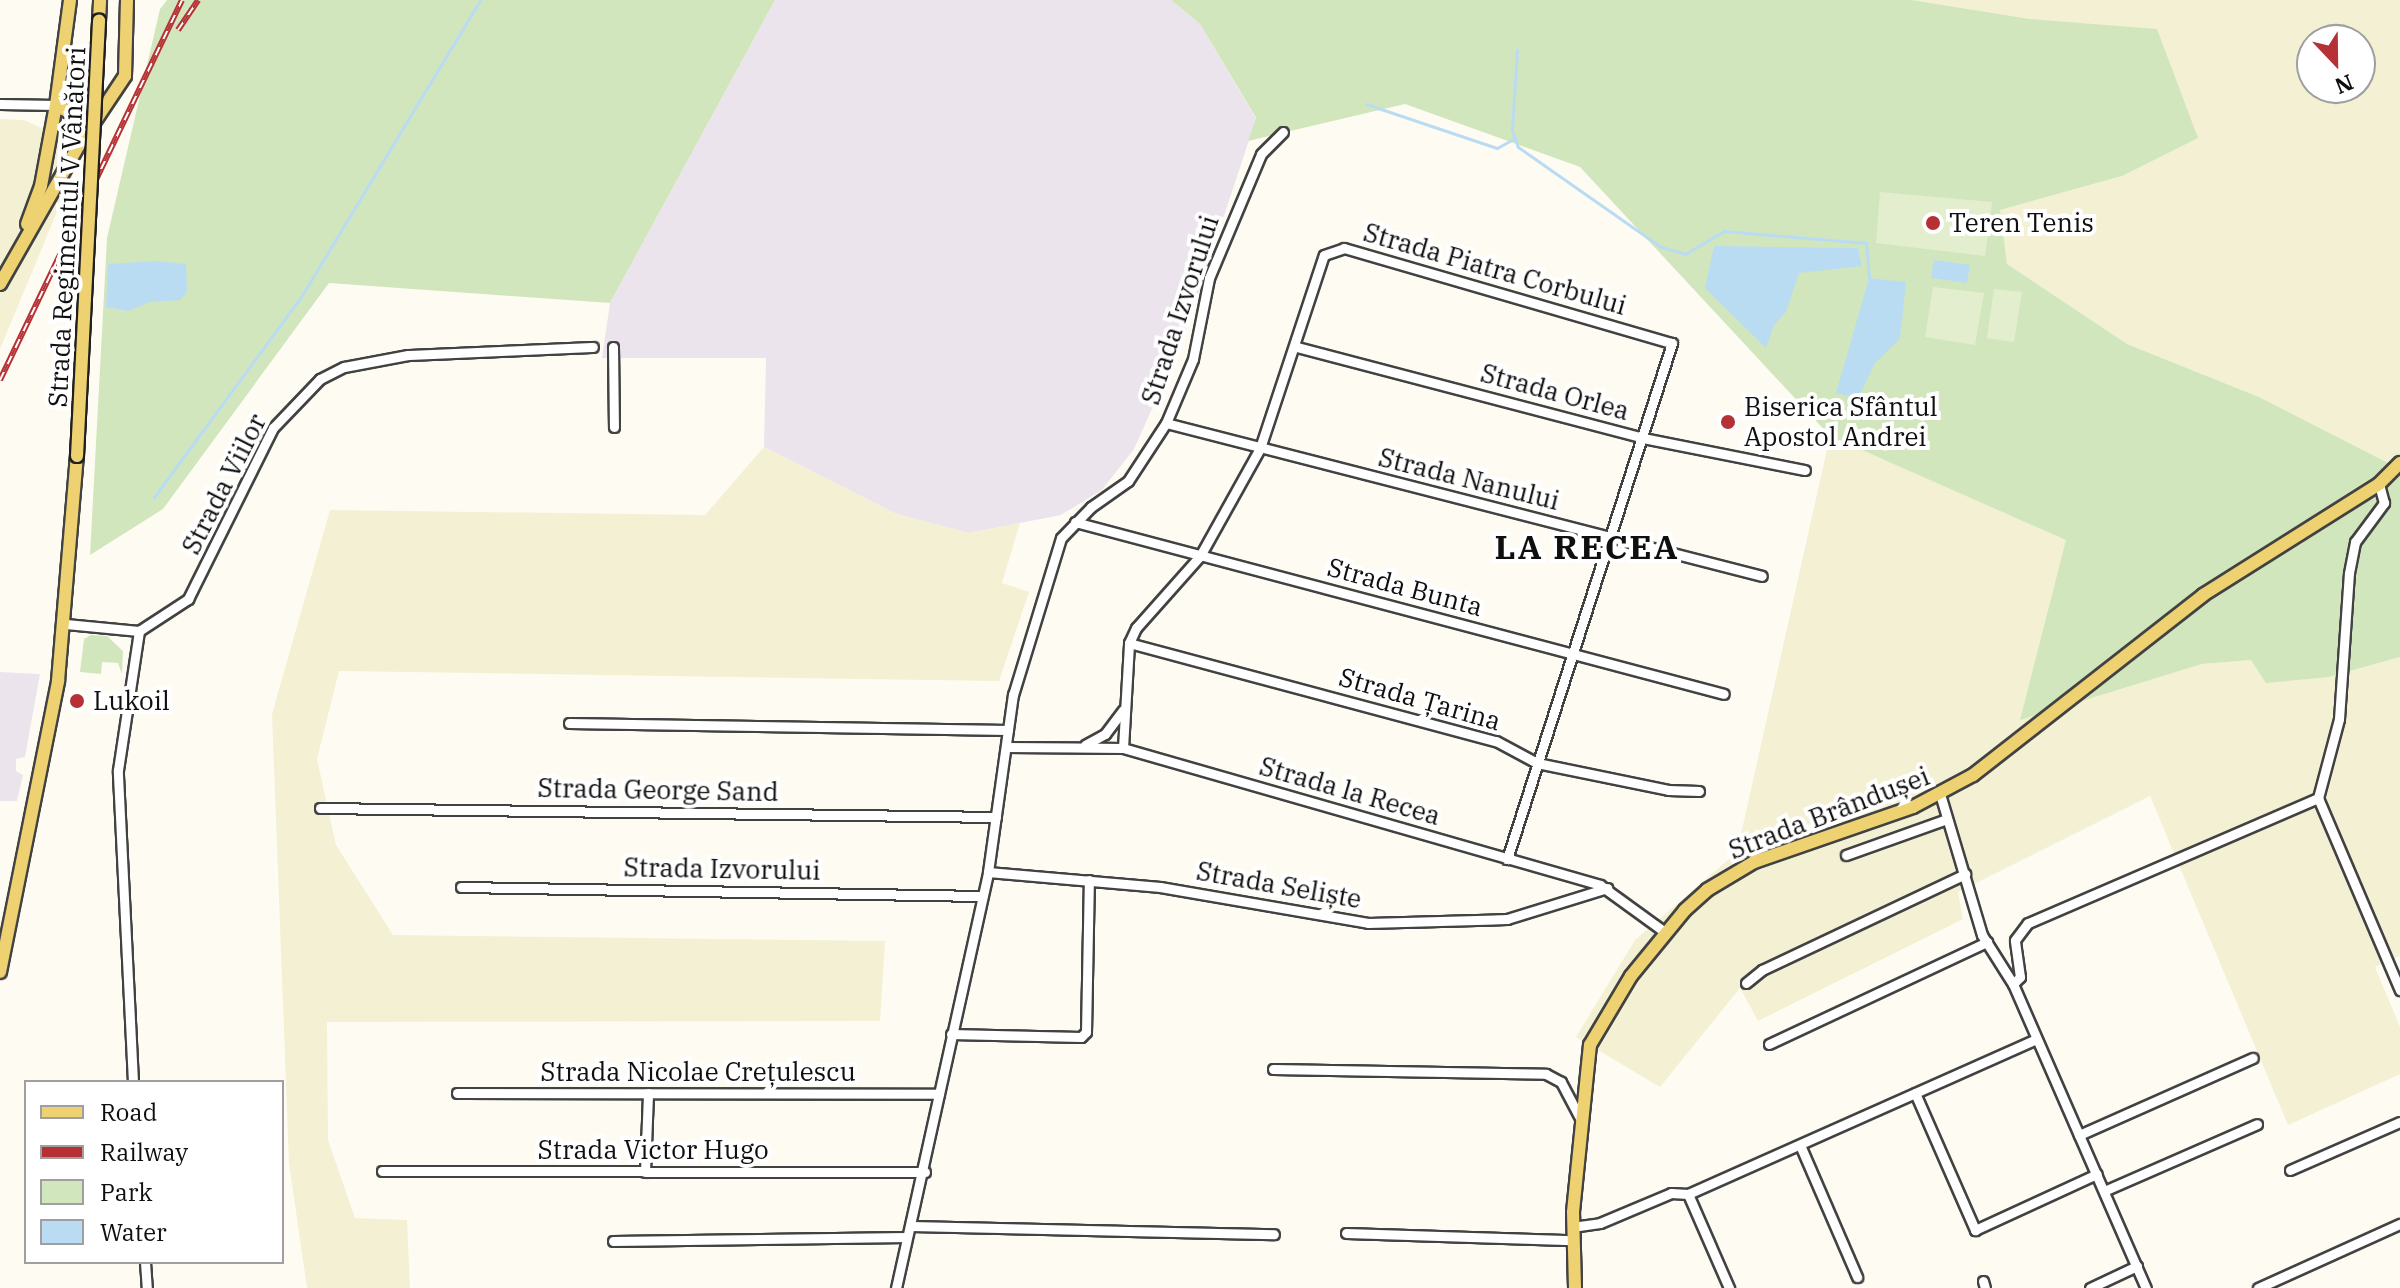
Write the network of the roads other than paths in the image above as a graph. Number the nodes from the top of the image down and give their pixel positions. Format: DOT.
graph roads {
  1 [pos="70,0"];
  2 [pos="100,0"];
  3 [pos="127,0"];
  4 [pos="0,104"];
  5 [pos="56,105"];
  6 [pos="92,125"];
  7 [pos="1283,132"];
  8 [pos="15,257"];
  9 [pos="0,284"];
  10 [pos="593,347"];
  11 [pos="613,347"];
  12 [pos="1297,347"];
  13 [pos="1166,423"];
  14 [pos="614,427"];
  15 [pos="1643,438"];
  16 [pos="1260,448"];
  17 [pos="2400,463"];
  18 [pos="1805,470"];
  19 [pos="2379,484"];
  20 [pos="1075,522"];
  21 [pos="1609,538"];
  22 [pos="1200,556"];
  23 [pos="1762,576"];
  24 [pos="66,624"];
  25 [pos="139,631"];
  26 [pos="1129,643"];
  27 [pos="1571,653"];
  28 [pos="1724,694"];
  29 [pos="1125,708"];
  30 [pos="569,723"];
  31 [pos="1008,730"];
  32 [pos="1006,747"];
  33 [pos="1076,748"];
  34 [pos="1123,748"];
  35 [pos="1537,763"];
  36 [pos="1699,791"];
  37 [pos="1938,796"];
  38 [pos="2318,798"];
  39 [pos="320,808"];
  40 [pos="1946,816"];
  41 [pos="996,817"];
  42 [pos="1846,855"];
  43 [pos="1507,859"];
  44 [pos="988,872"];
  45 [pos="1965,874"];
  46 [pos="1089,880"];
  47 [pos="461,887"];
  48 [pos="1607,888"];
  49 [pos="982,896"];
  50 [pos="1665,932"];
  51 [pos="1987,942"];
  52 [pos="0,972"];
  53 [pos="1746,983"];
  54 [pos="2013,984"];
  55 [pos="2400,990"];
  56 [pos="951,1034"];
  57 [pos="2034,1040"];
  58 [pos="1769,1044"];
  59 [pos="2253,1058"];
  60 [pos="1273,1069"];
  61 [pos="133,1080"];
  62 [pos="457,1093"];
  63 [pos="648,1093"];
  64 [pos="1915,1093"];
  65 [pos="939,1094"];
  66 [pos="1580,1118"];
  67 [pos="2400,1122"];
  68 [pos="2257,1124"];
  69 [pos="2079,1135"];
  70 [pos="1800,1145"];
  71 [pos="2290,1170"];
  72 [pos="382,1171"];
  73 [pos="645,1172"];
  74 [pos="925,1172"];
  75 [pos="2097,1174"];
  76 [pos="2104,1191"];
  77 [pos="1688,1194"];
  78 [pos="2400,1224"];
  79 [pos="911,1226"];
  80 [pos="1346,1233"];
  81 [pos="1572,1233"];
  82 [pos="1274,1234"];
  83 [pos="907,1237"];
  84 [pos="613,1241"];
  85 [pos="145,1264"];
  86 [pos="2137,1266"];
  87 [pos="1857,1277"];
  88 [pos="147,1288"];
  89 [pos="896,1288"];
  90 [pos="1575,1288"];
  91 [pos="1729,1288"];
  92 [pos="2090,1288"];
  93 [pos="2146,1288"];
  94 [pos="2258,1288"];
  1 -- 5 [label="main road"];
  2 -- 24 [label="main road, Strada Regimentul V Vânători, bridge"];
  3 -- 6 [label="main road"];
  4 -- 5 [label="street"];
  5 -- 6 [label="main road"];
  5 -- 8 [label="main road"];
  6 -- 8 [label="main road"];
  7 -- 13 [label="street, Strada Izvorului"];
  8 -- 9 [label="main road"];
  10 -- 25 [label="street, Strada Viilor"];
  11 -- 14 [label="street"];
  12 -- 15 [label="street, Strada Orlea"];
  12 -- 15 [label="street, Strada Piatra Corbului"];
  12 -- 16 [label="street, Strada Piatra Corbului"];
  13 -- 16 [label="street, Strada Nanului"];
  13 -- 20 [label="street, Strada Izvorului"];
  15 -- 18 [label="street, Strada Orlea"];
  15 -- 21 [label="street"];
  16 -- 21 [label="street, Strada Nanului"];
  16 -- 22 [label="street, Strada Piatra Corbului"];
  17 -- 19 [label="main road, Strada Brândușei"];
  19 -- 37 [label="main road, Strada Brândușei"];
  19 -- 38 [label="street"];
  20 -- 22 [label="street, Strada Bunta"];
  20 -- 31 [label="street, Strada Izvorului"];
  21 -- 23 [label="street, Strada Nanului"];
  21 -- 27 [label="street"];
  22 -- 26 [label="street, Strada Piatra Corbului"];
  22 -- 27 [label="street, Strada Bunta"];
  24 -- 25 [label="street"];
  24 -- 52 [label="main road, Strada Regimentul V Vânători"];
  25 -- 61 [label="street"];
  26 -- 29 [label="street"];
  26 -- 35 [label="street, Strada Țarina"];
  27 -- 28 [label="street, Strada Bunta"];
  27 -- 35 [label="street"];
  29 -- 33 [label="street"];
  29 -- 34 [label="street"];
  30 -- 31 [label="street"];
  31 -- 32 [label="street, Strada Izvorului"];
  32 -- 33 [label="street, Strada la Recea"];
  32 -- 41 [label="street, Strada Izvorului"];
  33 -- 34 [label="street, Strada la Recea"];
  34 -- 43 [label="street, Strada la Recea"];
  35 -- 36 [label="street, Strada Țarina"];
  35 -- 43 [label="street"];
  37 -- 40 [label="street"];
  37 -- 50 [label="main road, Strada Brândușei"];
  38 -- 54 [label="street"];
  38 -- 55 [label="street"];
  39 -- 41 [label="street, Strada George Sand"];
  40 -- 42 [label="street"];
  40 -- 45 [label="street"];
  41 -- 44 [label="street, Strada Izvorului"];
  43 -- 48 [label="street, Strada la Recea"];
  44 -- 46 [label="street, Strada Seliște"];
  44 -- 49 [label="street, Strada Izvorului"];
  45 -- 51 [label="street"];
  45 -- 53 [label="street"];
  46 -- 48 [label="street, Strada Seliște"];
  46 -- 56 [label="street"];
  47 -- 49 [label="street, Strada Izvorului"];
  48 -- 50 [label="street, Strada la Recea"];
  49 -- 56 [label="street, Strada Izvorului"];
  50 -- 66 [label="main road, Strada Brândușei"];
  51 -- 54 [label="street"];
  51 -- 58 [label="street"];
  54 -- 57 [label="street"];
  56 -- 65 [label="street, Strada Izvorului"];
  57 -- 64 [label="street"];
  57 -- 69 [label="street"];
  59 -- 69 [label="street"];
  60 -- 66 [label="street"];
  62 -- 63 [label="street, Strada Nicolae Crețulescu"];
  63 -- 65 [label="street, Strada Nicolae Crețulescu"];
  63 -- 73 [label="street"];
  64 -- 70 [label="street"];
  64 -- 75 [label="street"];
  65 -- 74 [label="street, Strada Izvorului"];
  66 -- 81 [label="main road, Strada Brândușei"];
  67 -- 71 [label="street"];
  68 -- 76 [label="street"];
  69 -- 75 [label="street"];
  70 -- 77 [label="street"];
  70 -- 87 [label="street"];
  72 -- 73 [label="street, Strada Victor Hugo"];
  73 -- 74 [label="street, Strada Victor Hugo"];
  74 -- 79 [label="street, Strada Izvorului"];
  75 -- 76 [label="street"];
  76 -- 86 [label="street"];
  77 -- 81 [label="street"];
  77 -- 91 [label="street"];
  78 -- 94 [label="street"];
  79 -- 82 [label="street"];
  79 -- 83 [label="street, Strada Izvorului"];
  80 -- 81 [label="street"];
  81 -- 90 [label="main road, Strada Brândușei"];
  83 -- 84 [label="street"];
  83 -- 89 [label="street, Strada Izvorului"];
  85 -- 88 [label="street"];
  86 -- 92 [label="street"];
  86 -- 93 [label="street"];
}
